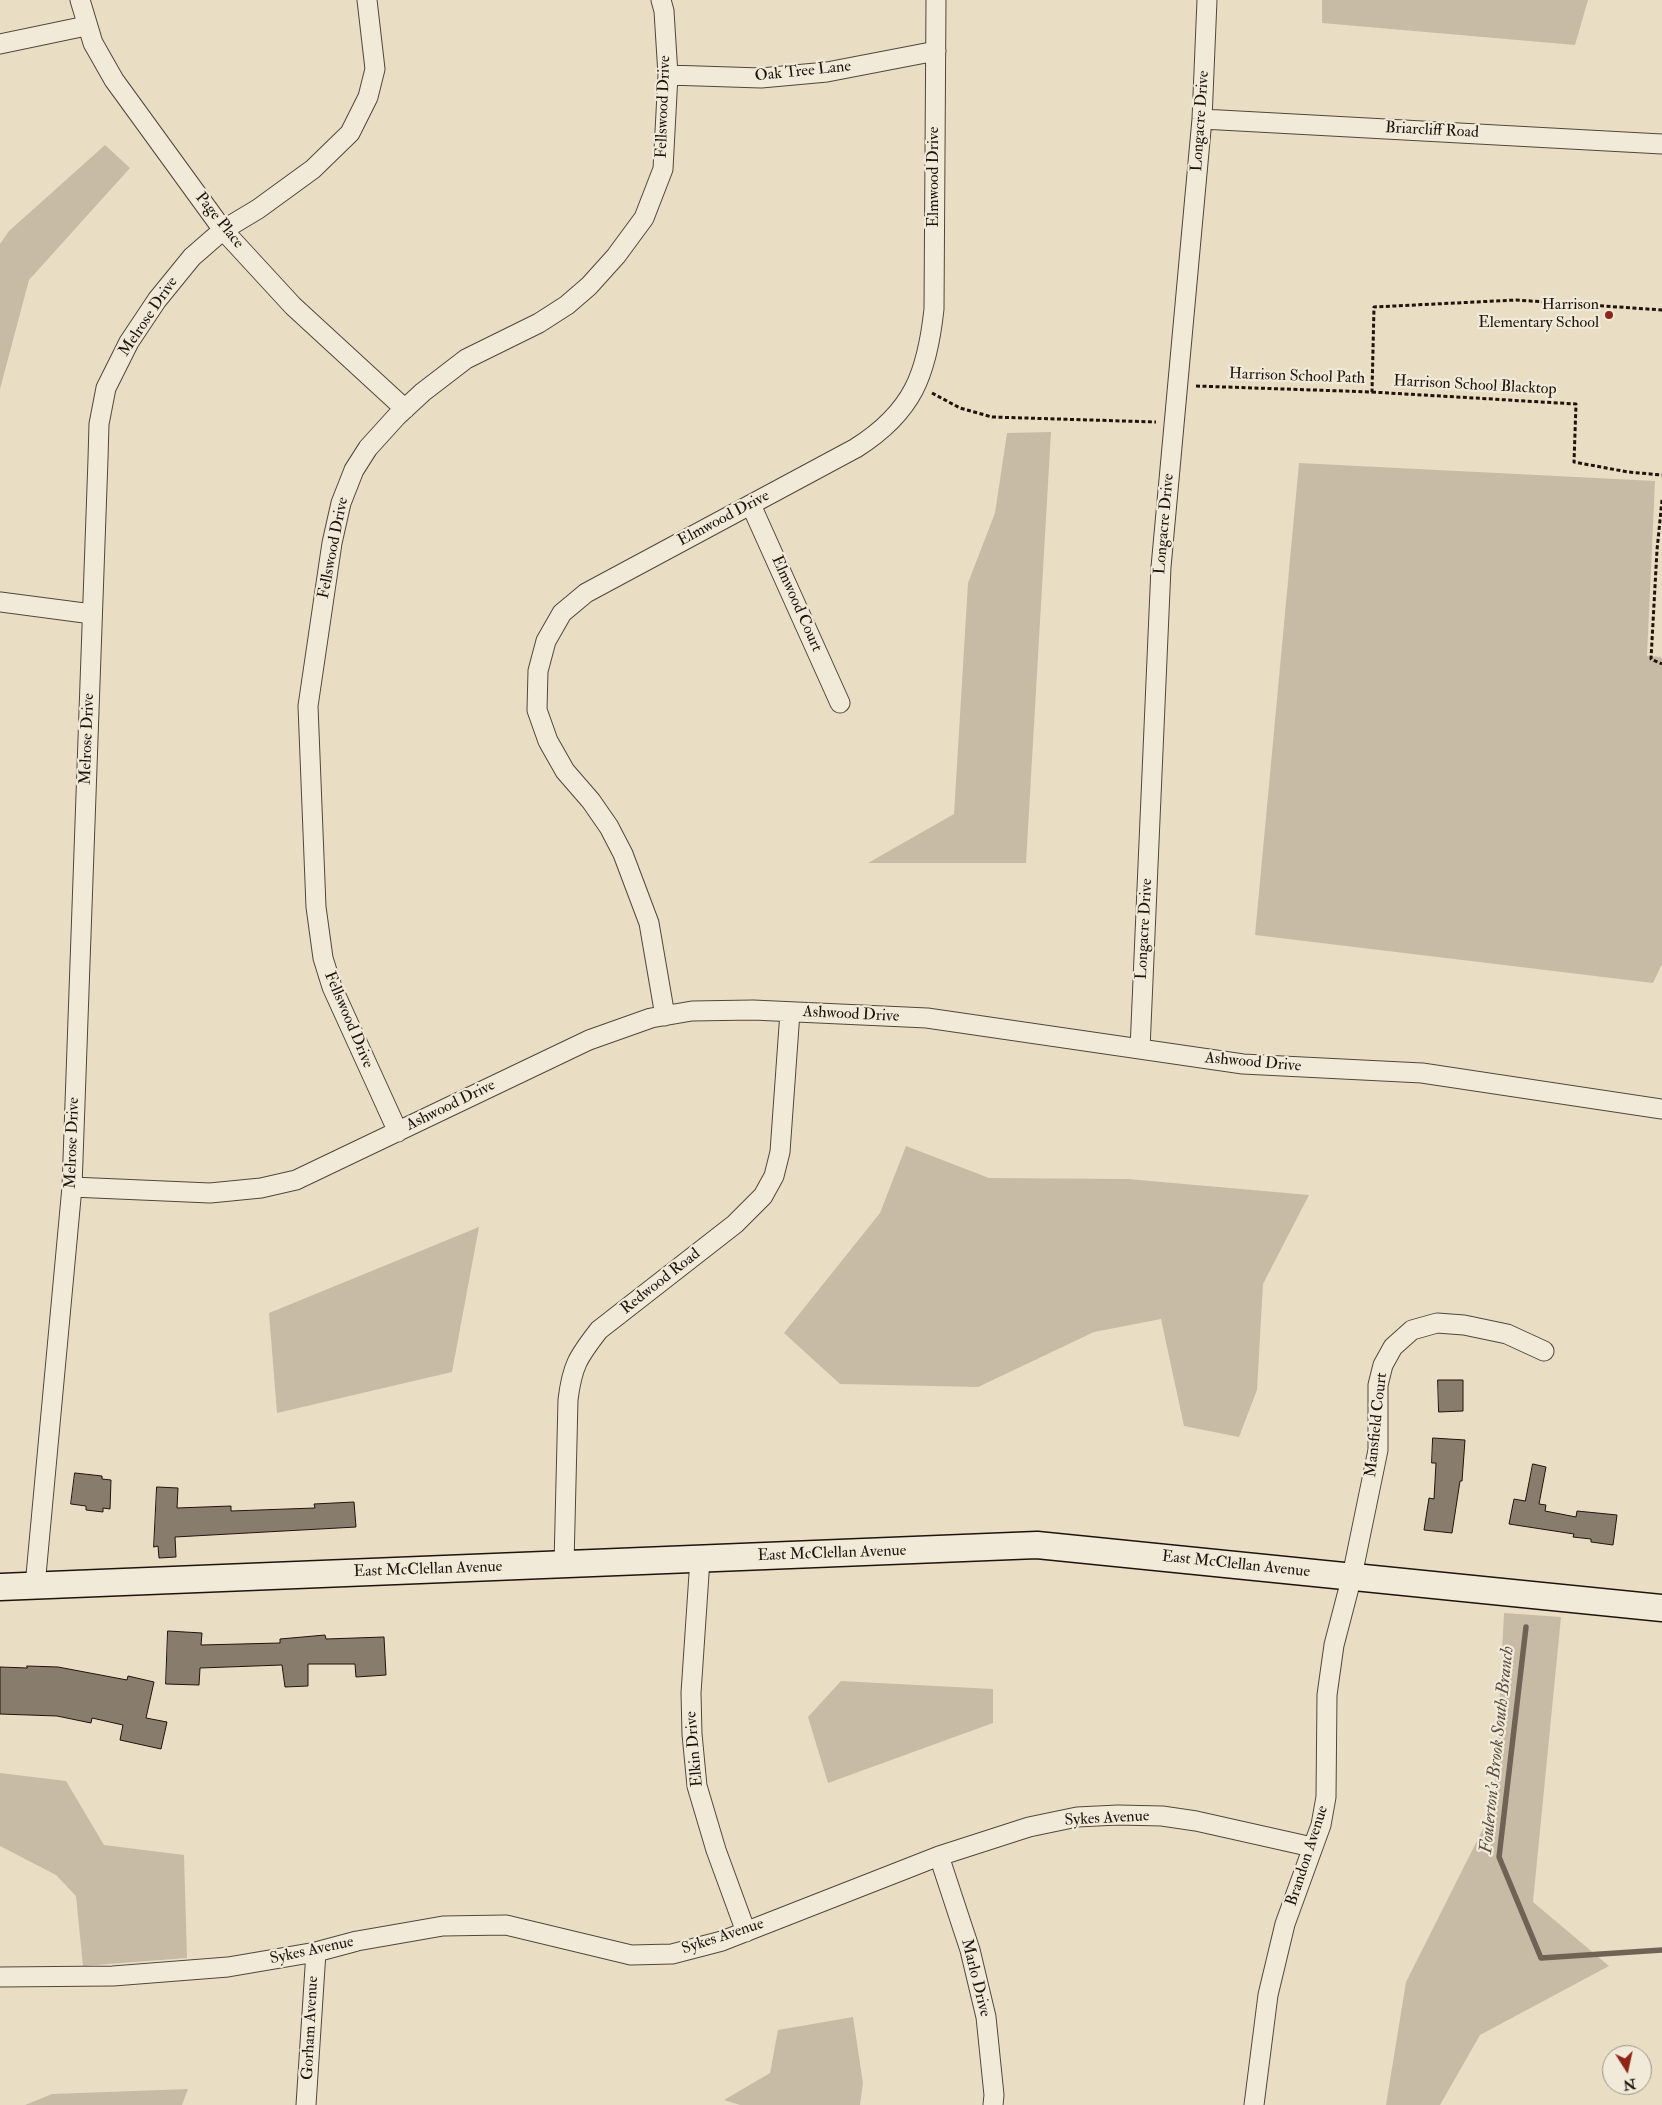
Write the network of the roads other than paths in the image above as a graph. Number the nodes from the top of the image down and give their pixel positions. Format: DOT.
graph roads {
  1 [pos="80,0"];
  2 [pos="367,0"];
  3 [pos="661,0"];
  4 [pos="936,0"];
  5 [pos="1207,0"];
  6 [pos="86,26"];
  7 [pos="0,44"];
  8 [pos="936,51"];
  9 [pos="668,75"];
  10 [pos="1202,119"];
  11 [pos="1662,144"];
  12 [pos="223,230"];
  13 [pos="405,409"];
  14 [pos="751,505"];
  15 [pos="0,602"];
  16 [pos="92,614"];
  17 [pos="840,703"];
  18 [pos="790,1012"];
  19 [pos="665,1016"];
  20 [pos="1140,1050"];
  21 [pos="1662,1103"];
  22 [pos="1662,1109"];
  23 [pos="398,1132"];
  24 [pos="72,1186"];
  25 [pos="1544,1351"];
  26 [pos="700,1559"];
  27 [pos="564,1564"];
  28 [pos="1352,1576"];
  29 [pos="35,1586"];
  30 [pos="0,1587"];
  31 [pos="1662,1608"];
  32 [pos="1312,1848"];
  33 [pos="939,1856"];
  34 [pos="746,1932"];
  35 [pos="316,1952"];
  36 [pos="0,1976"];
  37 [pos="306,2105"];
  38 [pos="993,2105"];
  39 [pos="1254,2105"];
  1 -- 6 [label="street, Page Place"];
  2 -- 12 [label="street, Melrose Drive"];
  3 -- 9 [label="street, Fellswood Drive"];
  4 -- 8 [label="street, Elmwood Drive"];
  5 -- 10 [label="street, Longacre Drive"];
  6 -- 7 [label="street"];
  6 -- 12 [label="street, Page Place"];
  8 -- 9 [label="street, Oak Tree Lane"];
  8 -- 14 [label="street, Elmwood Drive"];
  9 -- 13 [label="street, Fellswood Drive"];
  10 -- 11 [label="street, Briarcliff Road"];
  10 -- 20 [label="street, Longacre Drive"];
  12 -- 13 [label="street, Page Place"];
  12 -- 16 [label="street, Melrose Drive"];
  13 -- 23 [label="street, Fellswood Drive"];
  14 -- 17 [label="street, Elmwood Court"];
  14 -- 19 [label="street, Elmwood Drive"];
  15 -- 16 [label="street"];
  16 -- 24 [label="street, Melrose Drive"];
  18 -- 19 [label="street, Ashwood Drive"];
  18 -- 20 [label="street, Ashwood Drive"];
  18 -- 27 [label="street, Redwood Road"];
  19 -- 23 [label="street, Ashwood Drive"];
  20 -- 22 [label="street, Ashwood Drive"];
  21 -- 22 [label="street"];
  23 -- 24 [label="street, Ashwood Drive"];
  24 -- 29 [label="street, Melrose Drive"];
  25 -- 28 [label="street, Mansfield Court"];
  26 -- 27 [label="street, East McClellan Avenue"];
  26 -- 28 [label="street, East McClellan Avenue"];
  26 -- 34 [label="street, Elkin Drive"];
  27 -- 29 [label="street, East McClellan Avenue"];
  28 -- 31 [label="street, East McClellan Avenue"];
  28 -- 32 [label="street, Brandon Avenue"];
  29 -- 30 [label="street, East McClellan Avenue"];
  32 -- 33 [label="street, Sykes Avenue"];
  32 -- 39 [label="street, Brandon Avenue"];
  33 -- 34 [label="street, Sykes Avenue"];
  33 -- 38 [label="street, Marlo Drive"];
  34 -- 35 [label="street, Sykes Avenue"];
  35 -- 36 [label="street, Sykes Avenue"];
  35 -- 37 [label="street, Gorham Avenue"];
}
